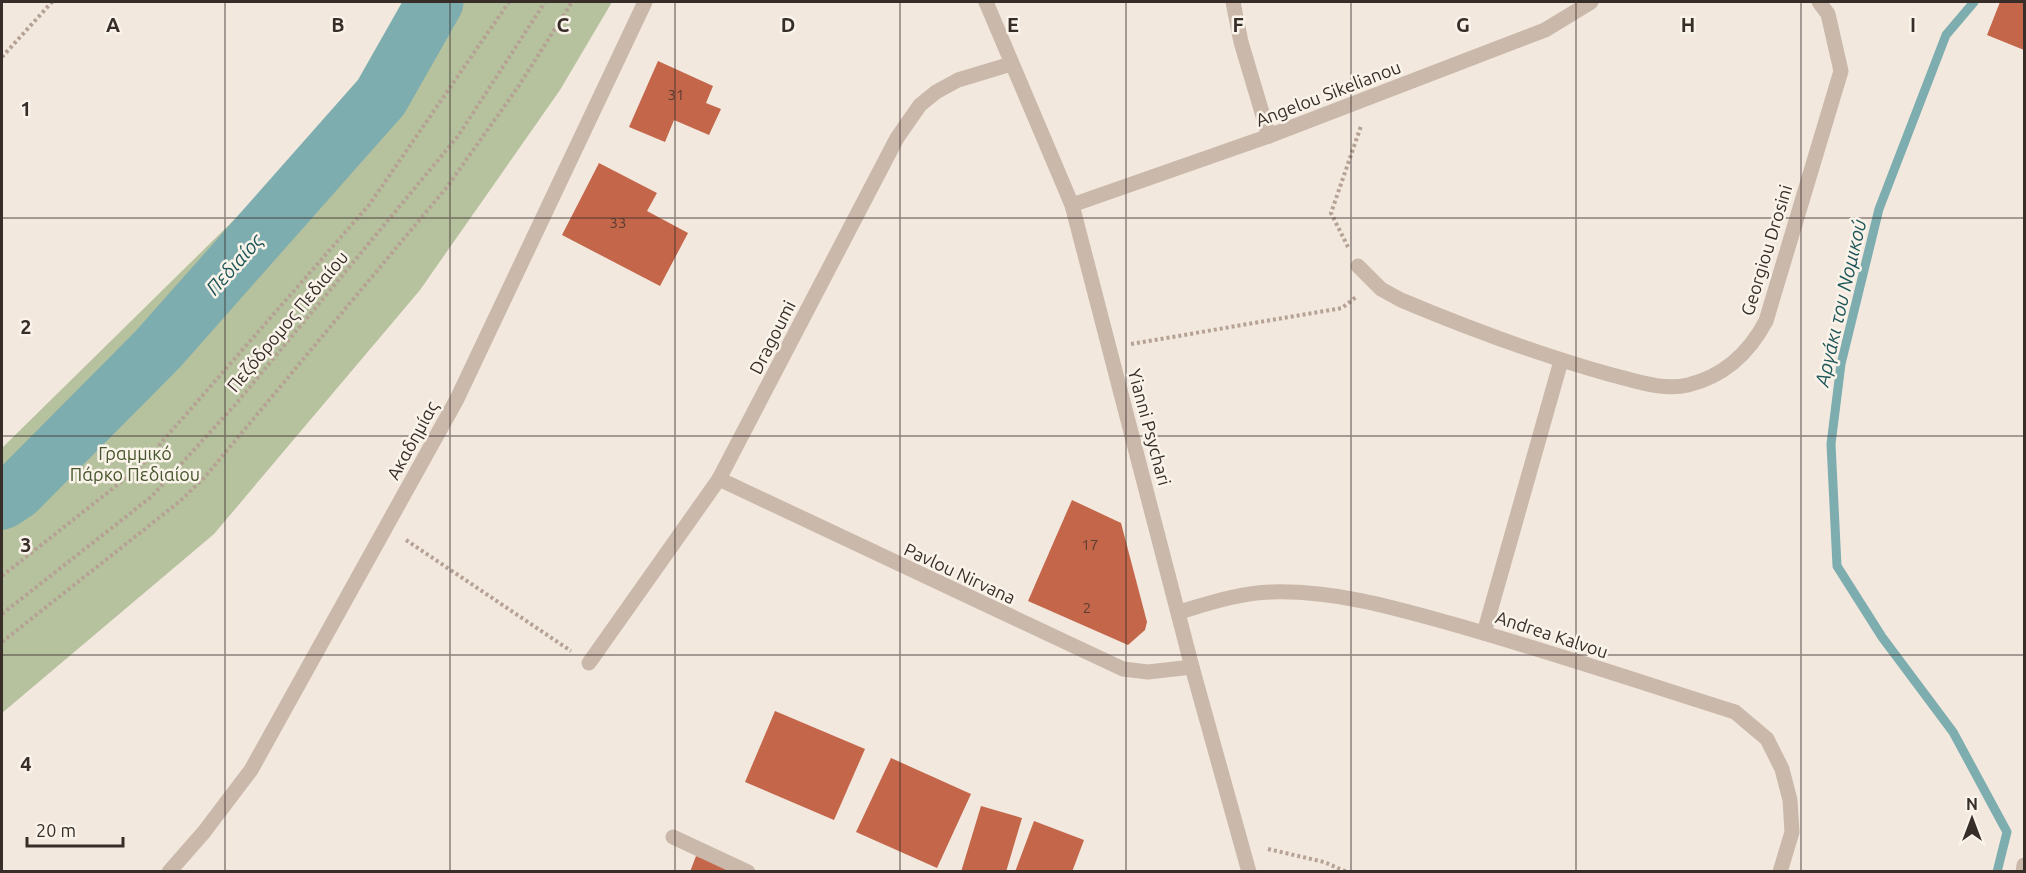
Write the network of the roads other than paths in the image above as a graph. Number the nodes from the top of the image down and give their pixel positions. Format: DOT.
graph roads {
  1 [pos="645,2"];
  2 [pos="986,2"];
  3 [pos="1233,2"];
  4 [pos="1591,2"];
  5 [pos="1819,2"];
  6 [pos="1011,64"];
  7 [pos="1269,136"];
  8 [pos="1072,206"];
  9 [pos="1358,266"];
  10 [pos="1561,361"];
  11 [pos="719,479"];
  12 [pos="1179,612"];
  13 [pos="1484,633"];
  14 [pos="589,663"];
  15 [pos="1192,668"];
  16 [pos="673,837"];
  17 [pos="2025,865"];
  18 [pos="169,872"];
  19 [pos="748,872"];
  20 [pos="1249,872"];
  21 [pos="1780,872"];
  22 [pos="2023,872"];
  1 -- 18 [label="street, Ακαδημίας"];
  2 -- 6 [label="street, Yianni Psychari"];
  3 -- 7 [label="street"];
  4 -- 7 [label="street, Angelou Sikelianou"];
  5 -- 10 [label="street, Georgiou Drosini"];
  6 -- 8 [label="street, Yianni Psychari"];
  6 -- 11 [label="street, Dragoumi"];
  7 -- 8 [label="street, Angelou Sikelianou"];
  8 -- 12 [label="street, Yianni Psychari"];
  9 -- 10 [label="street, Georgiou Drosini"];
  10 -- 13 [label="street"];
  11 -- 14 [label="street, Dragoumi"];
  11 -- 15 [label="street, Pavlou Nirvana"];
  12 -- 13 [label="street, Andrea Kalvou"];
  12 -- 15 [label="street, Yianni Psychari"];
  13 -- 21 [label="street, Andrea Kalvou"];
  15 -- 20 [label="street, Yianni Psychari"];
  16 -- 19 [label="street"];
  17 -- 22 [label="street"];
}
